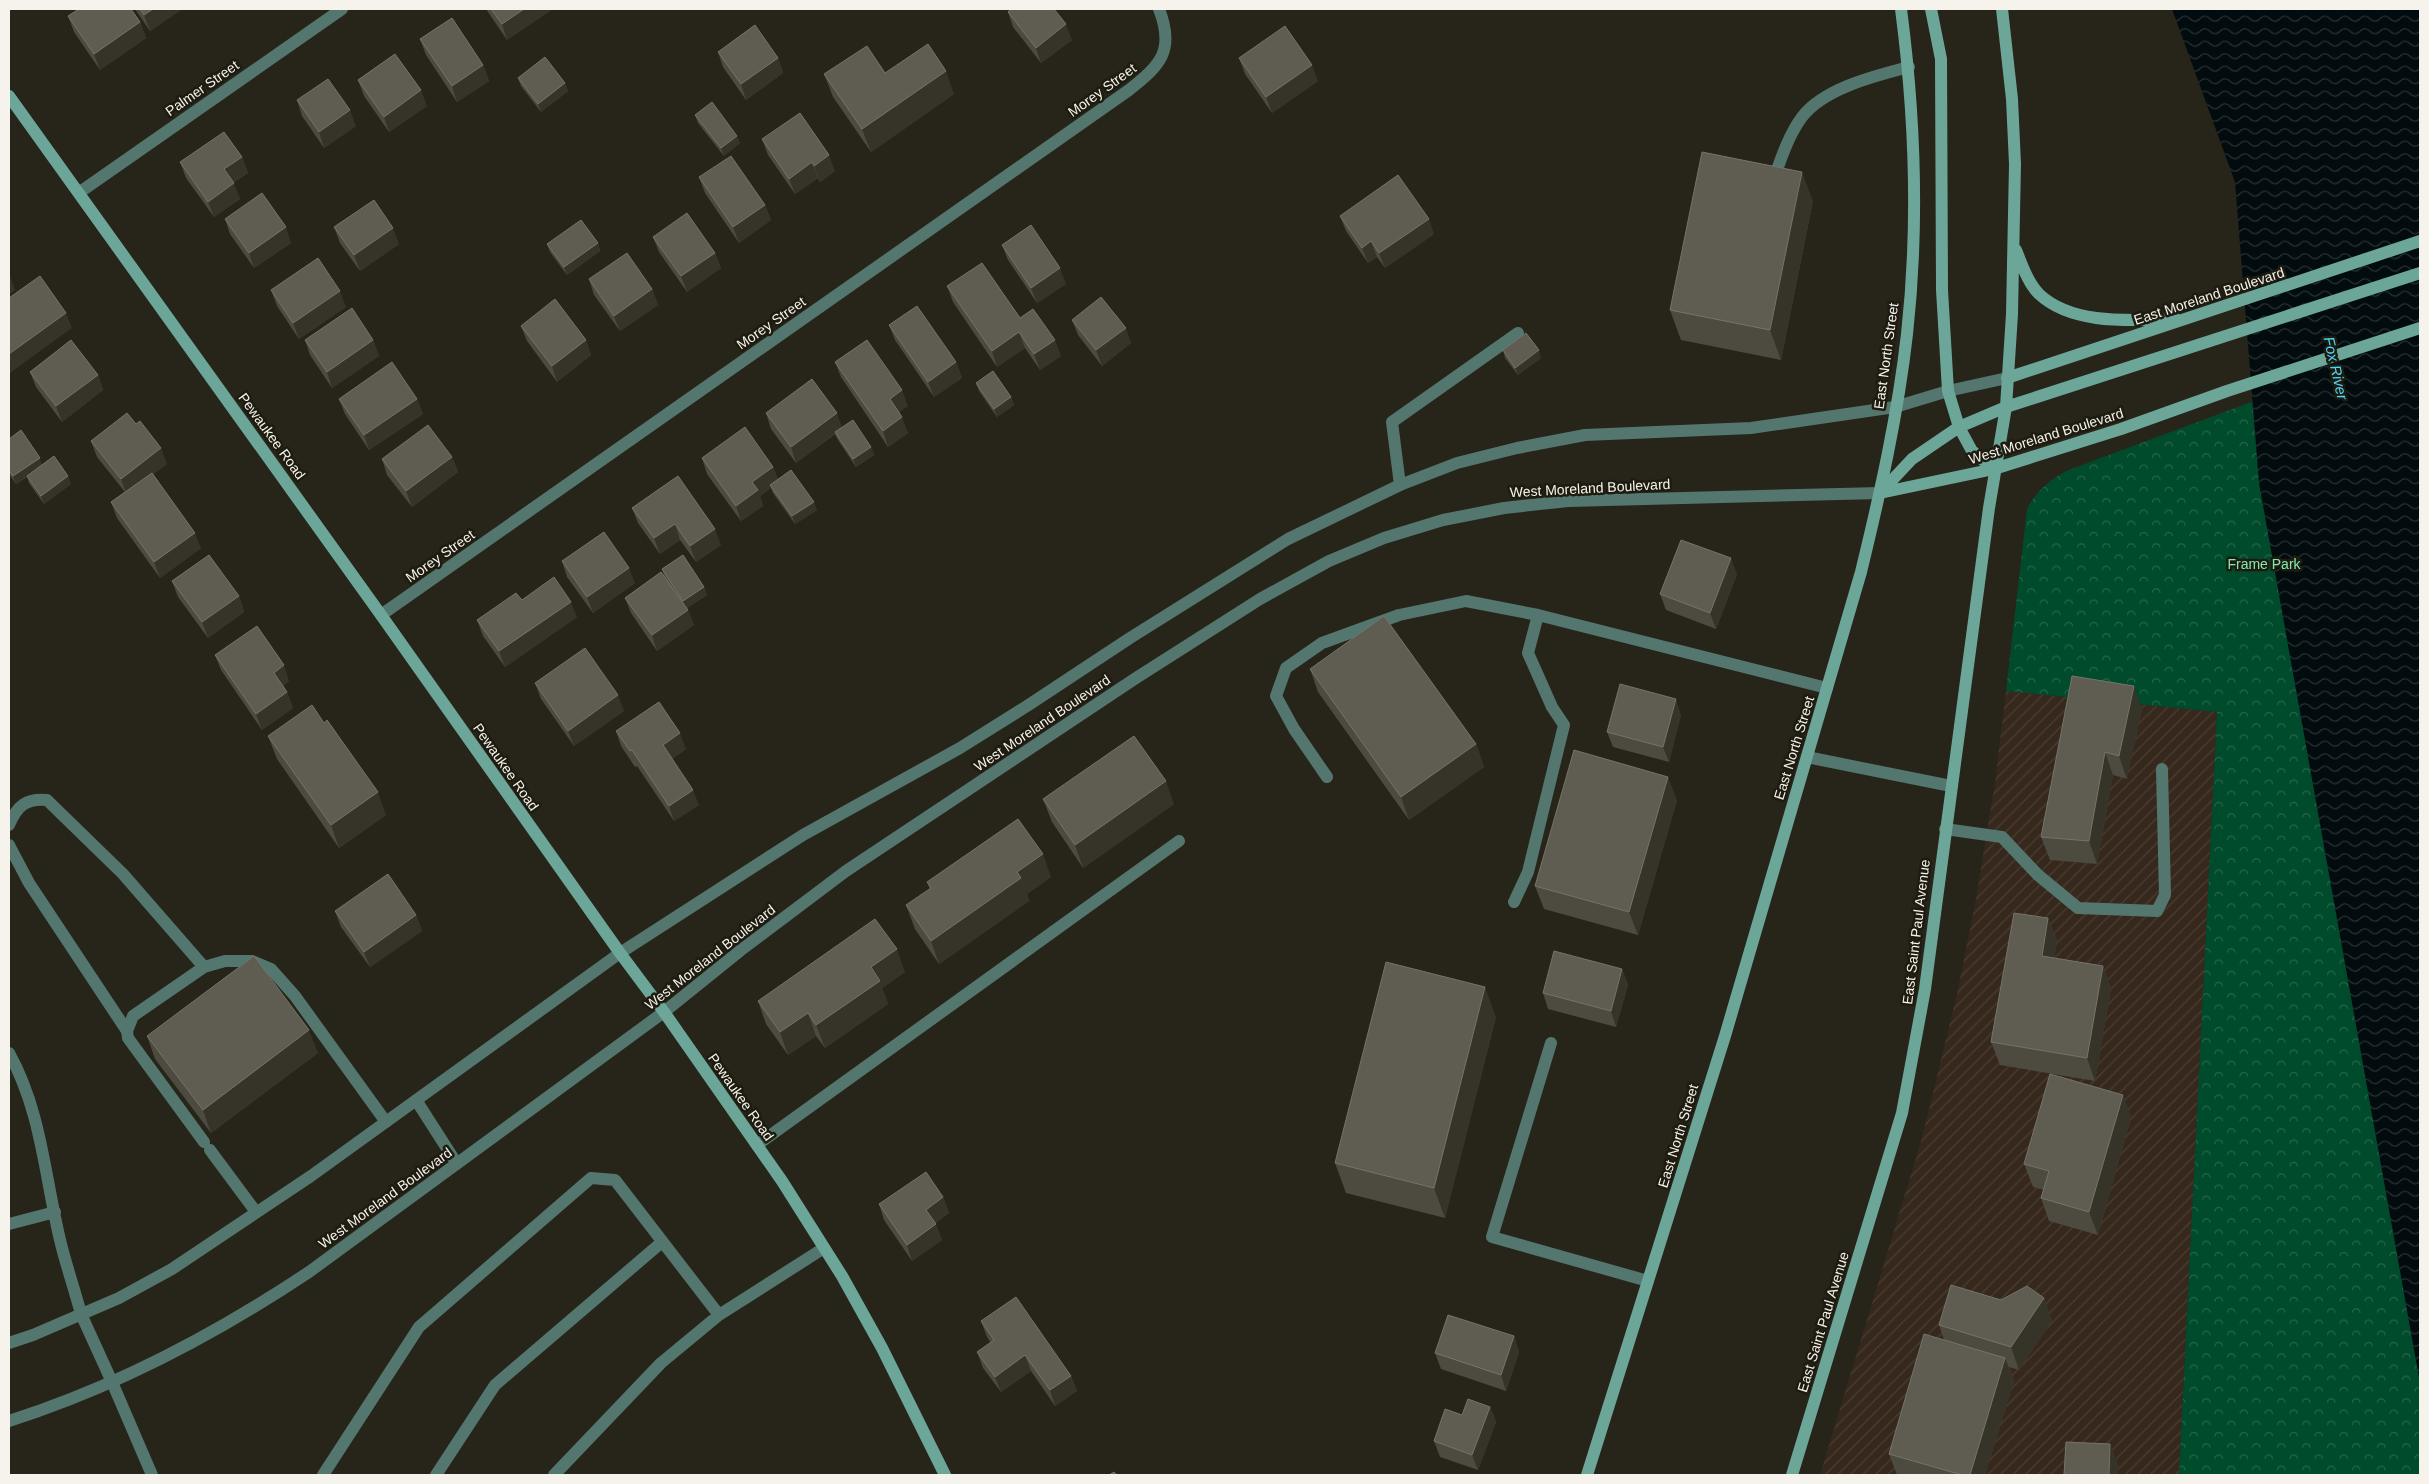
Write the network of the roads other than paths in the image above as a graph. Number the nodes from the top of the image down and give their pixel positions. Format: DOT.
graph roads {
  1 [pos="342,9"];
  2 [pos="1160,9"];
  3 [pos="1901,9"];
  4 [pos="1931,9"];
  5 [pos="2002,9"];
  6 [pos="1909,67"];
  7 [pos="9,96"];
  8 [pos="1773,181"];
  9 [pos="80,192"];
  10 [pos="2420,241"];
  11 [pos="2014,243"];
  12 [pos="2420,274"];
  13 [pos="2193,318"];
  14 [pos="2420,328"];
  15 [pos="1518,333"];
  16 [pos="2007,378"];
  17 [pos="1948,391"];
  18 [pos="1895,407"];
  19 [pos="2006,408"];
  20 [pos="1959,427"];
  21 [pos="1994,469"];
  22 [pos="1400,485"];
  23 [pos="1880,494"];
  24 [pos="381,615"];
  25 [pos="1538,615"];
  26 [pos="1828,688"];
  27 [pos="1807,757"];
  28 [pos="2162,769"];
  29 [pos="1327,777"];
  30 [pos="1951,786"];
  31 [pos="9,825"];
  32 [pos="1945,829"];
  33 [pos="1179,841"];
  34 [pos="9,845"];
  35 [pos="1514,902"];
  36 [pos="620,953"];
  37 [pos="204,966"];
  38 [pos="664,1012"];
  39 [pos="127,1031"];
  40 [pos="1551,1043"];
  41 [pos="9,1053"];
  42 [pos="416,1100"];
  43 [pos="386,1122"];
  44 [pos="757,1145"];
  45 [pos="457,1164"];
  46 [pos="55,1212"];
  47 [pos="256,1212"];
  48 [pos="9,1224"];
  49 [pos="662,1242"];
  50 [pos="824,1248"];
  51 [pos="1648,1282"];
  52 [pos="81,1314"];
  53 [pos="718,1315"];
  54 [pos="9,1343"];
  55 [pos="112,1382"];
  56 [pos="9,1421"];
  57 [pos="152,1475"];
  58 [pos="323,1475"];
  59 [pos="436,1475"];
  60 [pos="554,1475"];
  61 [pos="945,1475"];
  62 [pos="1587,1475"];
  63 [pos="1792,1475"];
  1 -- 9 [label="street, Palmer Street"];
  2 -- 24 [label="street, Morey Street"];
  3 -- 6 [label="main road, East North Street"];
  4 -- 17 [label="main road"];
  5 -- 11 [label="main road"];
  6 -- 8 [label="street"];
  6 -- 18 [label="main road, East North Street"];
  7 -- 9 [label="main road, Pewaukee Road"];
  9 -- 24 [label="main road, Pewaukee Road"];
  10 -- 13 [label="main road, East Moreland Boulevard"];
  11 -- 13 [label="main road"];
  11 -- 16 [label="main road"];
  12 -- 19 [label="main road"];
  13 -- 16 [label="main road, East Moreland Boulevard"];
  14 -- 21 [label="main road, West Moreland Boulevard"];
  15 -- 22 [label="street"];
  16 -- 17 [label="street, West Moreland Boulevard"];
  16 -- 19 [label="main road, East Saint Paul Avenue"];
  17 -- 18 [label="street, West Moreland Boulevard"];
  17 -- 20 [label="main road"];
  18 -- 22 [label="street, West Moreland Boulevard"];
  18 -- 23 [label="main road, East North Street"];
  19 -- 20 [label="main road"];
  19 -- 21 [label="main road, East Saint Paul Avenue"];
  20 -- 21 [label="main road"];
  20 -- 23 [label="main road"];
  21 -- 23 [label="main road, West Moreland Boulevard"];
  21 -- 30 [label="main road, East Saint Paul Avenue"];
  22 -- 36 [label="street, West Moreland Boulevard"];
  23 -- 26 [label="main road, East North Street"];
  23 -- 38 [label="street, West Moreland Boulevard"];
  24 -- 36 [label="main road, Pewaukee Road"];
  25 -- 26 [label="street"];
  25 -- 29 [label="street"];
  25 -- 35 [label="street"];
  26 -- 27 [label="main road, East North Street"];
  27 -- 30 [label="street"];
  27 -- 51 [label="main road, East North Street"];
  28 -- 32 [label="street"];
  30 -- 32 [label="main road, East Saint Paul Avenue"];
  31 -- 37 [label="street"];
  32 -- 63 [label="main road, East Saint Paul Avenue"];
  33 -- 44 [label="street"];
  34 -- 39 [label="street"];
  36 -- 38 [label="main road, Pewaukee Road"];
  36 -- 42 [label="street, West Moreland Boulevard"];
  37 -- 39 [label="street"];
  37 -- 43 [label="street"];
  38 -- 44 [label="main road, Pewaukee Road"];
  38 -- 45 [label="street, West Moreland Boulevard"];
  39 -- 47 [label="street"];
  40 -- 51 [label="street"];
  41 -- 46 [label="street"];
  42 -- 43 [label="street, West Moreland Boulevard"];
  42 -- 45 [label="street"];
  43 -- 47 [label="street, West Moreland Boulevard"];
  44 -- 50 [label="main road, Pewaukee Road"];
  45 -- 55 [label="street, West Moreland Boulevard"];
  46 -- 48 [label="street"];
  46 -- 52 [label="street"];
  47 -- 52 [label="street, West Moreland Boulevard"];
  49 -- 53 [label="street"];
  49 -- 58 [label="street"];
  49 -- 59 [label="street"];
  50 -- 53 [label="street"];
  50 -- 61 [label="main road, Pewaukee Road"];
  51 -- 62 [label="main road, East North Street"];
  52 -- 54 [label="street, West Moreland Boulevard"];
  52 -- 55 [label="street"];
  53 -- 60 [label="street"];
  55 -- 56 [label="street, West Moreland Boulevard"];
  55 -- 57 [label="street"];
}
